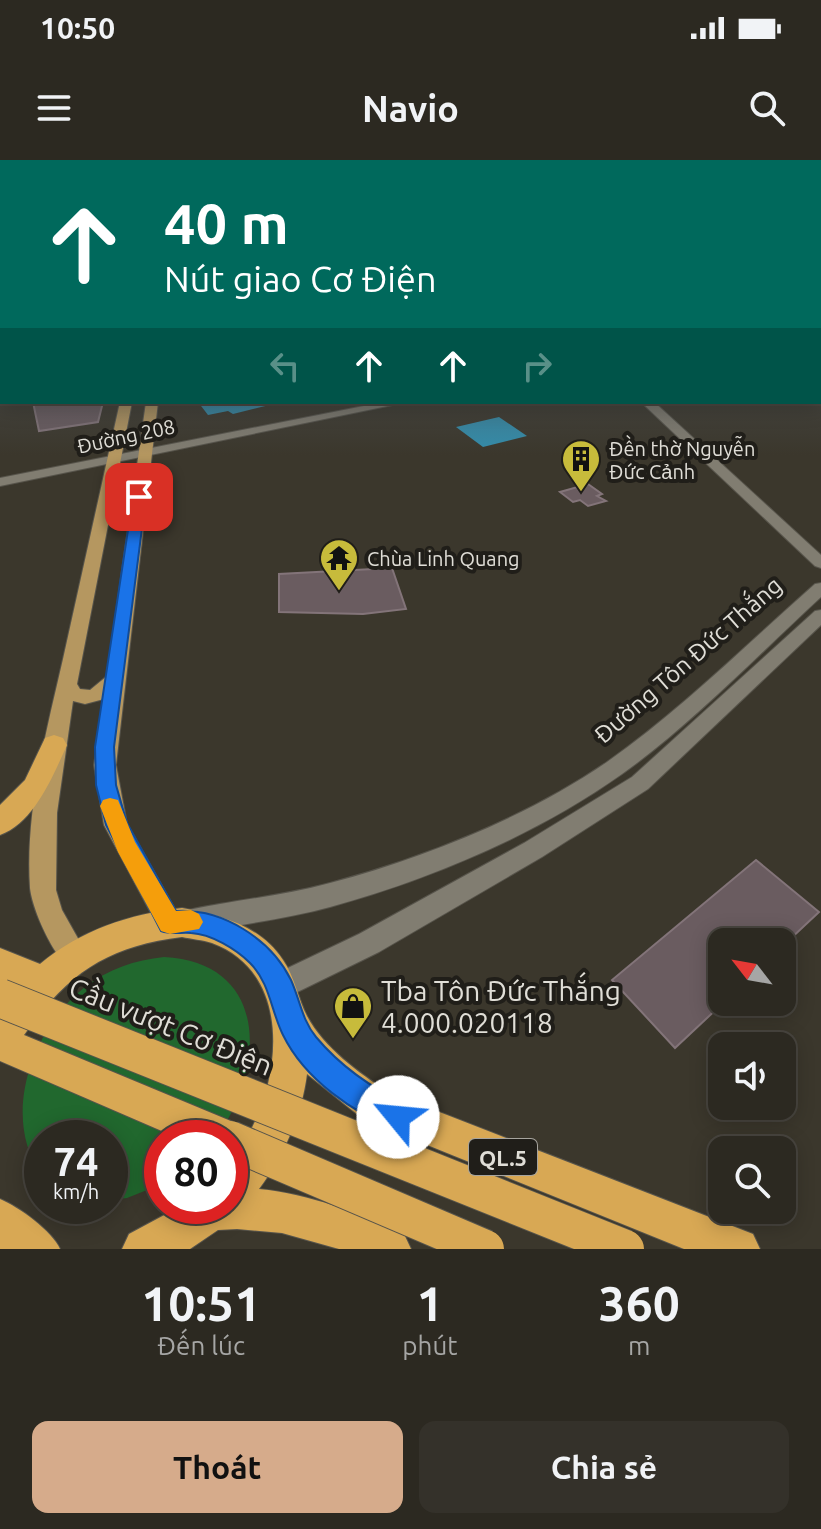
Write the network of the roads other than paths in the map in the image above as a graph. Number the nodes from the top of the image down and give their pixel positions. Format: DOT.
graph roads {
  1 [pos="126,404"];
  2 [pos="152,404"];
  3 [pos="391,404"];
  4 [pos="649,404"];
  5 [pos="146,453"];
  6 [pos="113,459"];
  7 [pos="0,482"];
  8 [pos="821,563"];
  9 [pos="821,588"];
  10 [pos="821,615"];
  11 [pos="115,679"];
  12 [pos="68,686"];
  13 [pos="54,745"];
  14 [pos="0,823"];
  15 [pos="181,922"];
  16 [pos="75,958"];
  17 [pos="0,964"];
  18 [pos="43,982"];
  19 [pos="281,986"];
  20 [pos="0,998"];
  21 [pos="293,1027"];
  22 [pos="0,1042"];
  23 [pos="182,1120"];
  24 [pos="248,1148"];
  25 [pos="248,1168"];
  26 [pos="248,1208"];
  27 [pos="0,1220"];
  28 [pos="191,1224"];
  29 [pos="38,1249"];
  30 [pos="144,1249"];
  31 [pos="389,1249"];
  32 [pos="485,1249"];
  33 [pos="625,1249"];
  34 [pos="738,1249"];
  1 -- 6 [label="main road"];
  2 -- 5 [label="main road"];
  3 -- 5 [label="main road, Đường 208"];
  4 -- 8 [label="main road"];
  5 -- 6 [label="main road, Đường 208"];
  5 -- 11 [label="main road"];
  6 -- 7 [label="main road, Đường 208"];
  6 -- 12 [label="main road"];
  9 -- 15 [label="main road, Đường Tôn Đức Thắng"];
  10 -- 19 [label="main road"];
  11 -- 12 [label="main road"];
  11 -- 15 [label="main road"];
  12 -- 13 [label="main road"];
  13 -- 14 [label="highway"];
  13 -- 16 [label="main road"];
  15 -- 16 [label="highway"];
  15 -- 19 [label="highway"];
  16 -- 18 [label="highway"];
  17 -- 18 [label="highway"];
  18 -- 22 [label="highway"];
  19 -- 21 [label="highway"];
  20 -- 33 [label="highway, Cầu vượt Cơ Điện, bridge"];
  21 -- 25 [label="highway"];
  21 -- 34 [label="highway, QL.5"];
  22 -- 23 [label="highway"];
  24 -- 32 [label="highway, bridge"];
  26 -- 31 [label="highway"];
  27 -- 29 [label="highway"];
  28 -- 30 [label="highway"];
}
